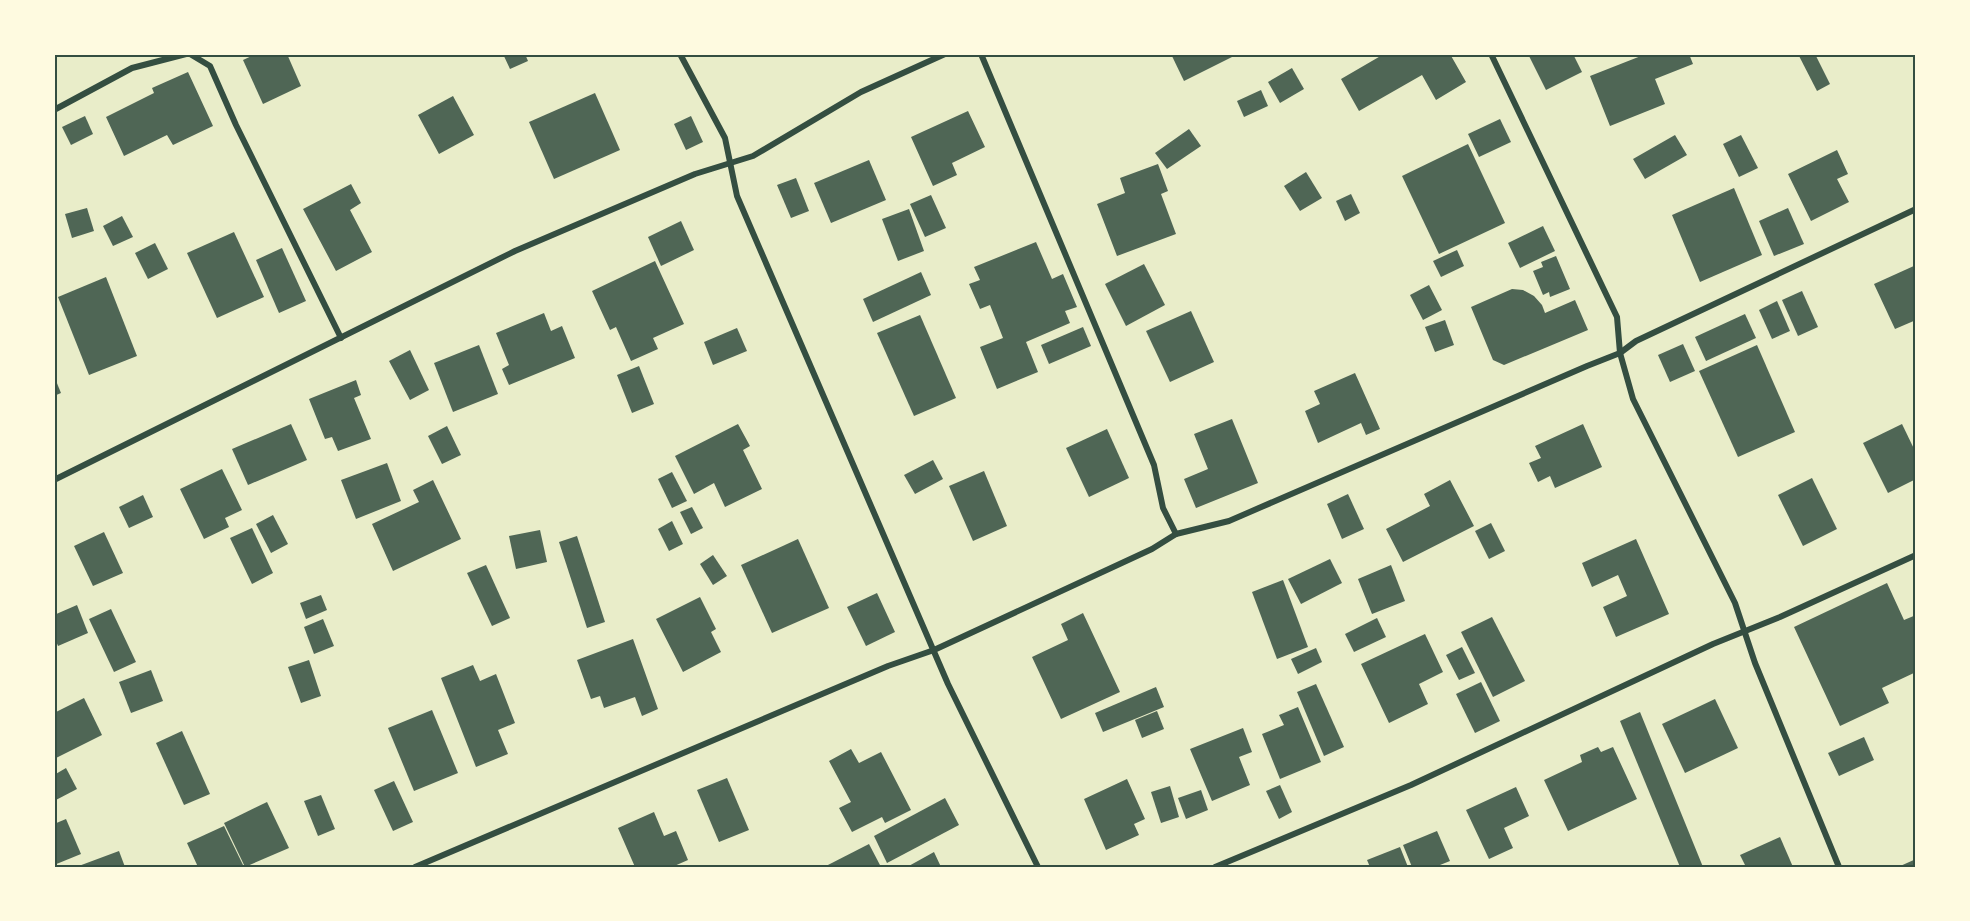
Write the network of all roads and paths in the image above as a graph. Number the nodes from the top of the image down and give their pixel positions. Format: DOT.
graph roads {
  1 [pos="188,54"];
  2 [pos="680,54"];
  3 [pos="945,54"];
  4 [pos="981,54"];
  5 [pos="1491,54"];
  6 [pos="54,110"];
  7 [pos="730,164"];
  8 [pos="1916,209"];
  9 [pos="341,338"];
  10 [pos="1620,353"];
  11 [pos="54,480"];
  12 [pos="1176,534"];
  13 [pos="1916,555"];
  14 [pos="1744,630"];
  15 [pos="934,650"];
  16 [pos="415,867"];
  17 [pos="1038,867"];
  18 [pos="1215,867"];
  19 [pos="1839,867"];
  1 -- 6 [label="street"];
  1 -- 9 [label="street"];
  2 -- 7 [label="street"];
  3 -- 7 [label="street"];
  4 -- 12 [label="street"];
  5 -- 10 [label="street"];
  7 -- 9 [label="street"];
  7 -- 15 [label="street"];
  8 -- 10 [label="street"];
  9 -- 11 [label="street"];
  10 -- 12 [label="street"];
  10 -- 14 [label="street"];
  12 -- 15 [label="street"];
  13 -- 14 [label="street"];
  14 -- 18 [label="street"];
  14 -- 19 [label="street"];
  15 -- 16 [label="street"];
  15 -- 17 [label="street"];
}
